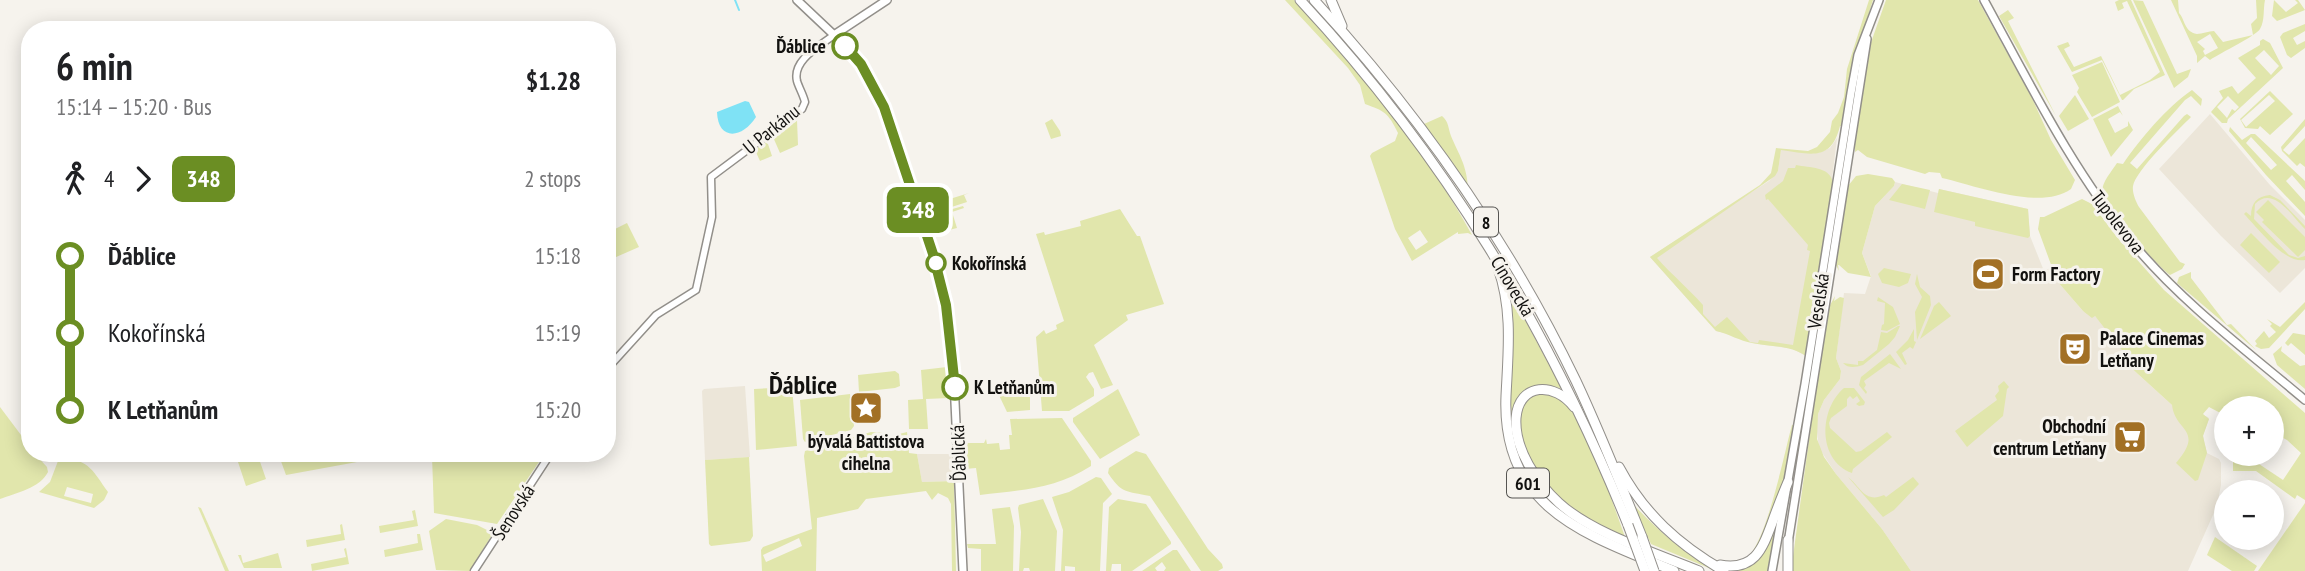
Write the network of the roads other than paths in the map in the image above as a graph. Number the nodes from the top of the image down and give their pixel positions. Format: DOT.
graph roads {
  1 [pos="797,0"];
  2 [pos="887,0"];
  3 [pos="1300,0"];
  4 [pos="1314,0"];
  5 [pos="1331,0"];
  6 [pos="1879,0"];
  7 [pos="1984,0"];
  8 [pos="1868,32"];
  9 [pos="1346,34"];
  10 [pos="834,35"];
  11 [pos="1490,247"];
  12 [pos="616,359"];
  13 [pos="1576,381"];
  14 [pos="2305,400"];
  15 [pos="1587,426"];
  16 [pos="545,462"];
  17 [pos="1788,482"];
  18 [pos="1788,540"];
  19 [pos="1692,551"];
  20 [pos="474,571"];
  21 [pos="963,571"];
  22 [pos="1645,571"];
  23 [pos="1654,571"];
  24 [pos="1674,571"];
  25 [pos="1699,571"];
  26 [pos="1724,571"];
  27 [pos="1772,571"];
  28 [pos="1786,571"];
  1 -- 10 [label="main road, Ďáblická"];
  2 -- 10 [label="main road"];
  3 -- 11 [label="highway, Cínovecká / 8"];
  4 -- 9 [label="highway, Cínovecká / 8"];
  5 -- 9 [label="highway"];
  6 -- 8 [label="main road, Veselská"];
  7 -- 14 [label="main road, Tupolevova"];
  8 -- 17 [label="main road, Veselská"];
  8 -- 18 [label="main road, Veselská"];
  9 -- 13 [label="highway, Cínovecká / 8"];
  10 -- 12 [label="street, U Parkánu"];
  10 -- 21 [label="main road, Ďáblická"];
  11 -- 15 [label="highway, Cínovecká / 8"];
  11 -- 24 [label="highway, 601"];
  13 -- 19 [label="highway"];
  13 -- 23 [label="highway, Cínovecká / 8, bridge"];
  15 -- 22 [label="highway, Cínovecká / 8, bridge"];
  15 -- 25 [label="highway, 601"];
  16 -- 20 [label="street, Šenovská"];
  17 -- 19 [label="highway"];
  17 -- 27 [label="main road, Veselská"];
  18 -- 28 [label="highway"];
  19 -- 26 [label="highway"];
}
